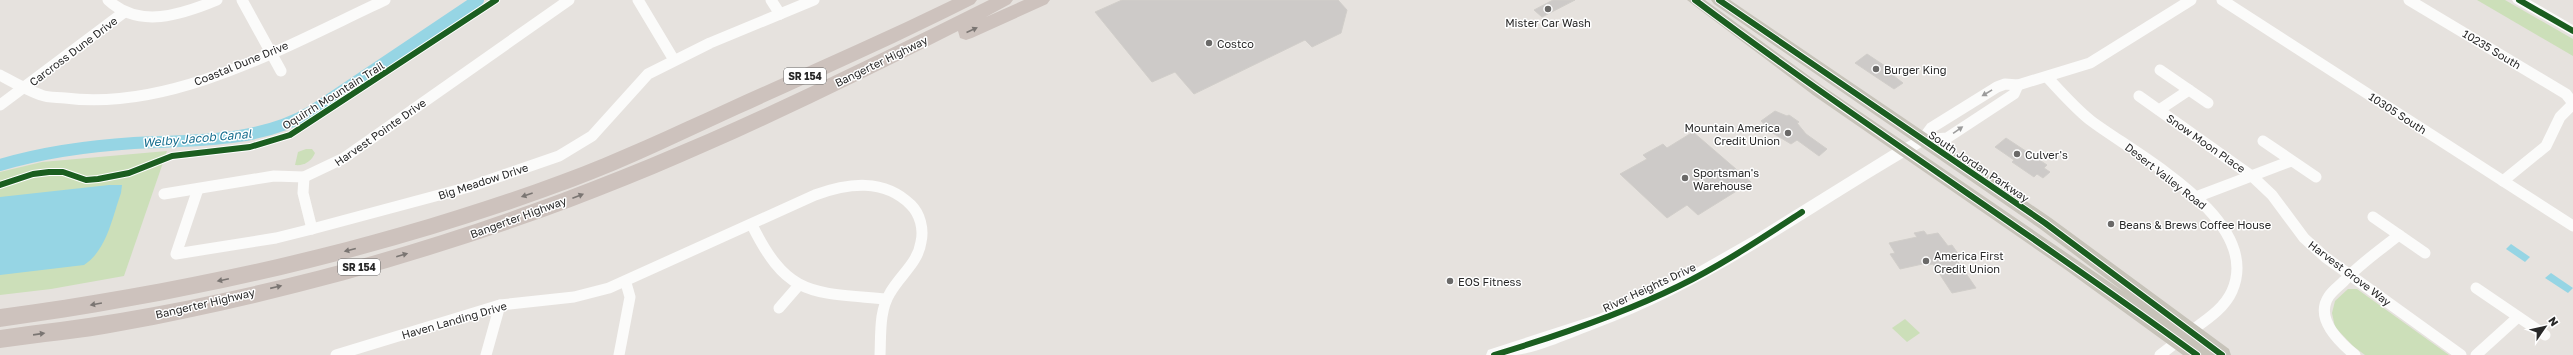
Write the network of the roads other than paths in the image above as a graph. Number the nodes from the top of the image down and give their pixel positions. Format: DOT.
graph roads {
  1 [pos="108,0"];
  2 [pos="217,0"];
  3 [pos="242,0"];
  4 [pos="385,0"];
  5 [pos="569,0"];
  6 [pos="638,0"];
  7 [pos="771,0"];
  8 [pos="814,0"];
  9 [pos="940,0"];
  10 [pos="968,0"];
  11 [pos="1004,0"];
  12 [pos="1042,0"];
  13 [pos="1695,0"];
  14 [pos="1719,0"];
  15 [pos="2191,0"];
  16 [pos="2222,0"];
  17 [pos="2409,0"];
  18 [pos="2519,0"];
  19 [pos="124,13"];
  20 [pos="780,14"];
  21 [pos="2573,31"];
  22 [pos="271,52"];
  23 [pos="674,60"];
  24 [pos="2160,70"];
  25 [pos="281,71"];
  26 [pos="0,75"];
  27 [pos="2047,77"];
  28 [pos="2018,85"];
  29 [pos="23,89"];
  30 [pos="2190,90"];
  31 [pos="2139,96"];
  32 [pos="2573,102"];
  33 [pos="2208,103"];
  34 [pos="0,105"];
  35 [pos="2160,110"];
  36 [pos="1922,140"];
  37 [pos="2263,141"];
  38 [pos="704,143"];
  39 [pos="642,150"];
  40 [pos="1903,150"];
  41 [pos="2292,161"];
  42 [pos="2253,176"];
  43 [pos="2316,177"];
  44 [pos="304,178"];
  45 [pos="2503,181"];
  46 [pos="198,189"];
  47 [pos="164,194"];
  48 [pos="2196,198"];
  49 [pos="2374,217"];
  50 [pos="752,224"];
  51 [pos="2573,226"];
  52 [pos="312,229"];
  53 [pos="2399,235"];
  54 [pos="2425,253"];
  55 [pos="2349,275"];
  56 [pos="626,283"];
  57 [pos="799,285"];
  58 [pos="2476,288"];
  59 [pos="886,299"];
  60 [pos="500,305"];
  61 [pos="779,308"];
  62 [pos="2518,317"];
  63 [pos="0,318"];
  64 [pos="2545,335"];
  65 [pos="2184,336"];
  66 [pos="0,339"];
  67 [pos="336,355"];
  68 [pos="486,355"];
  69 [pos="619,355"];
  70 [pos="880,355"];
  71 [pos="1494,355"];
  72 [pos="2160,355"];
  73 [pos="2197,355"];
  74 [pos="2222,355"];
  75 [pos="2355,355"];
  76 [pos="2461,355"];
  77 [pos="2476,355"];
  1 -- 19 [label="street"];
  2 -- 19 [label="street"];
  3 -- 22 [label="street"];
  4 -- 22 [label="street, Coastal Dune Drive"];
  5 -- 44 [label="street, Harvest Pointe Drive"];
  6 -- 23 [label="street"];
  7 -- 20 [label="street"];
  8 -- 20 [label="street, Big Meadow Drive"];
  9 -- 39 [label="highway"];
  10 -- 39 [label="highway, Bangerter Highway / SR 154"];
  11 -- 38 [label="highway, Bangerter Highway / SR 154"];
  38 -- 12 [label="highway, one-way"];
  13 -- 40 [label="main road, South Jordan Parkway"];
  14 -- 36 [label="main road, South Jordan Parkway"];
  15 -- 27 [label="street, River Heights Drive"];
  16 -- 45 [label="street, 10305 South"];
  17 -- 32 [label="street, 10235 South"];
  18 -- 21 [label="street"];
  19 -- 29 [label="street, Carcross Dune Drive"];
  20 -- 23 [label="street, Big Meadow Drive"];
  22 -- 25 [label="street"];
  22 -- 29 [label="street, Coastal Dune Drive"];
  23 -- 52 [label="street, Big Meadow Drive"];
  24 -- 30 [label="street"];
  26 -- 29 [label="street, Coastal Dune Drive"];
  27 -- 28 [label="street, River Heights Drive"];
  27 -- 48 [label="street, Desert Valley Road"];
  28 -- 36 [label="street, River Heights Drive, one-way"];
  36 -- 28 [label="street, River Heights Drive, one-way"];
  29 -- 34 [label="street, Carcross Dune Drive"];
  30 -- 33 [label="street"];
  30 -- 35 [label="street, Snow Moon Place"];
  31 -- 35 [label="street, Snow Moon Place"];
  32 -- 45 [label="street"];
  35 -- 42 [label="street, Snow Moon Place"];
  36 -- 40 [label="street, River Heights Drive"];
  36 -- 65 [label="main road, South Jordan Parkway"];
  37 -- 41 [label="street"];
  66 -- 38 [label="highway, Bangerter Highway / SR 154, one-way"];
  39 -- 63 [label="highway, Bangerter Highway / SR 154, one-way"];
  40 -- 65 [label="main road, South Jordan Parkway"];
  40 -- 71 [label="street, River Heights Drive"];
  41 -- 42 [label="street"];
  41 -- 43 [label="street"];
  42 -- 48 [label="street"];
  42 -- 55 [label="street, Harvest Grove Way"];
  44 -- 46 [label="street"];
  44 -- 52 [label="street"];
  45 -- 51 [label="street, 10305 South"];
  46 -- 47 [label="street"];
  46 -- 52 [label="street, Big Meadow Drive"];
  48 -- 65 [label="street, Desert Valley Road"];
  49 -- 53 [label="street"];
  50 -- 56 [label="street, Haven Landing Drive"];
  50 -- 57 [label="street"];
  50 -- 59 [label="street"];
  53 -- 54 [label="street"];
  53 -- 55 [label="street"];
  55 -- 75 [label="street"];
  55 -- 76 [label="street, Harvest Grove Way"];
  56 -- 60 [label="street, Haven Landing Drive"];
  56 -- 69 [label="street"];
  57 -- 59 [label="street"];
  57 -- 61 [label="street"];
  58 -- 62 [label="street"];
  59 -- 70 [label="street"];
  60 -- 67 [label="street, Haven Landing Drive"];
  60 -- 68 [label="street"];
  62 -- 64 [label="street"];
  62 -- 77 [label="street"];
  65 -- 72 [label="street, Desert Valley Road"];
  65 -- 73 [label="main road, South Jordan Parkway"];
  65 -- 74 [label="main road, South Jordan Parkway"];
}
